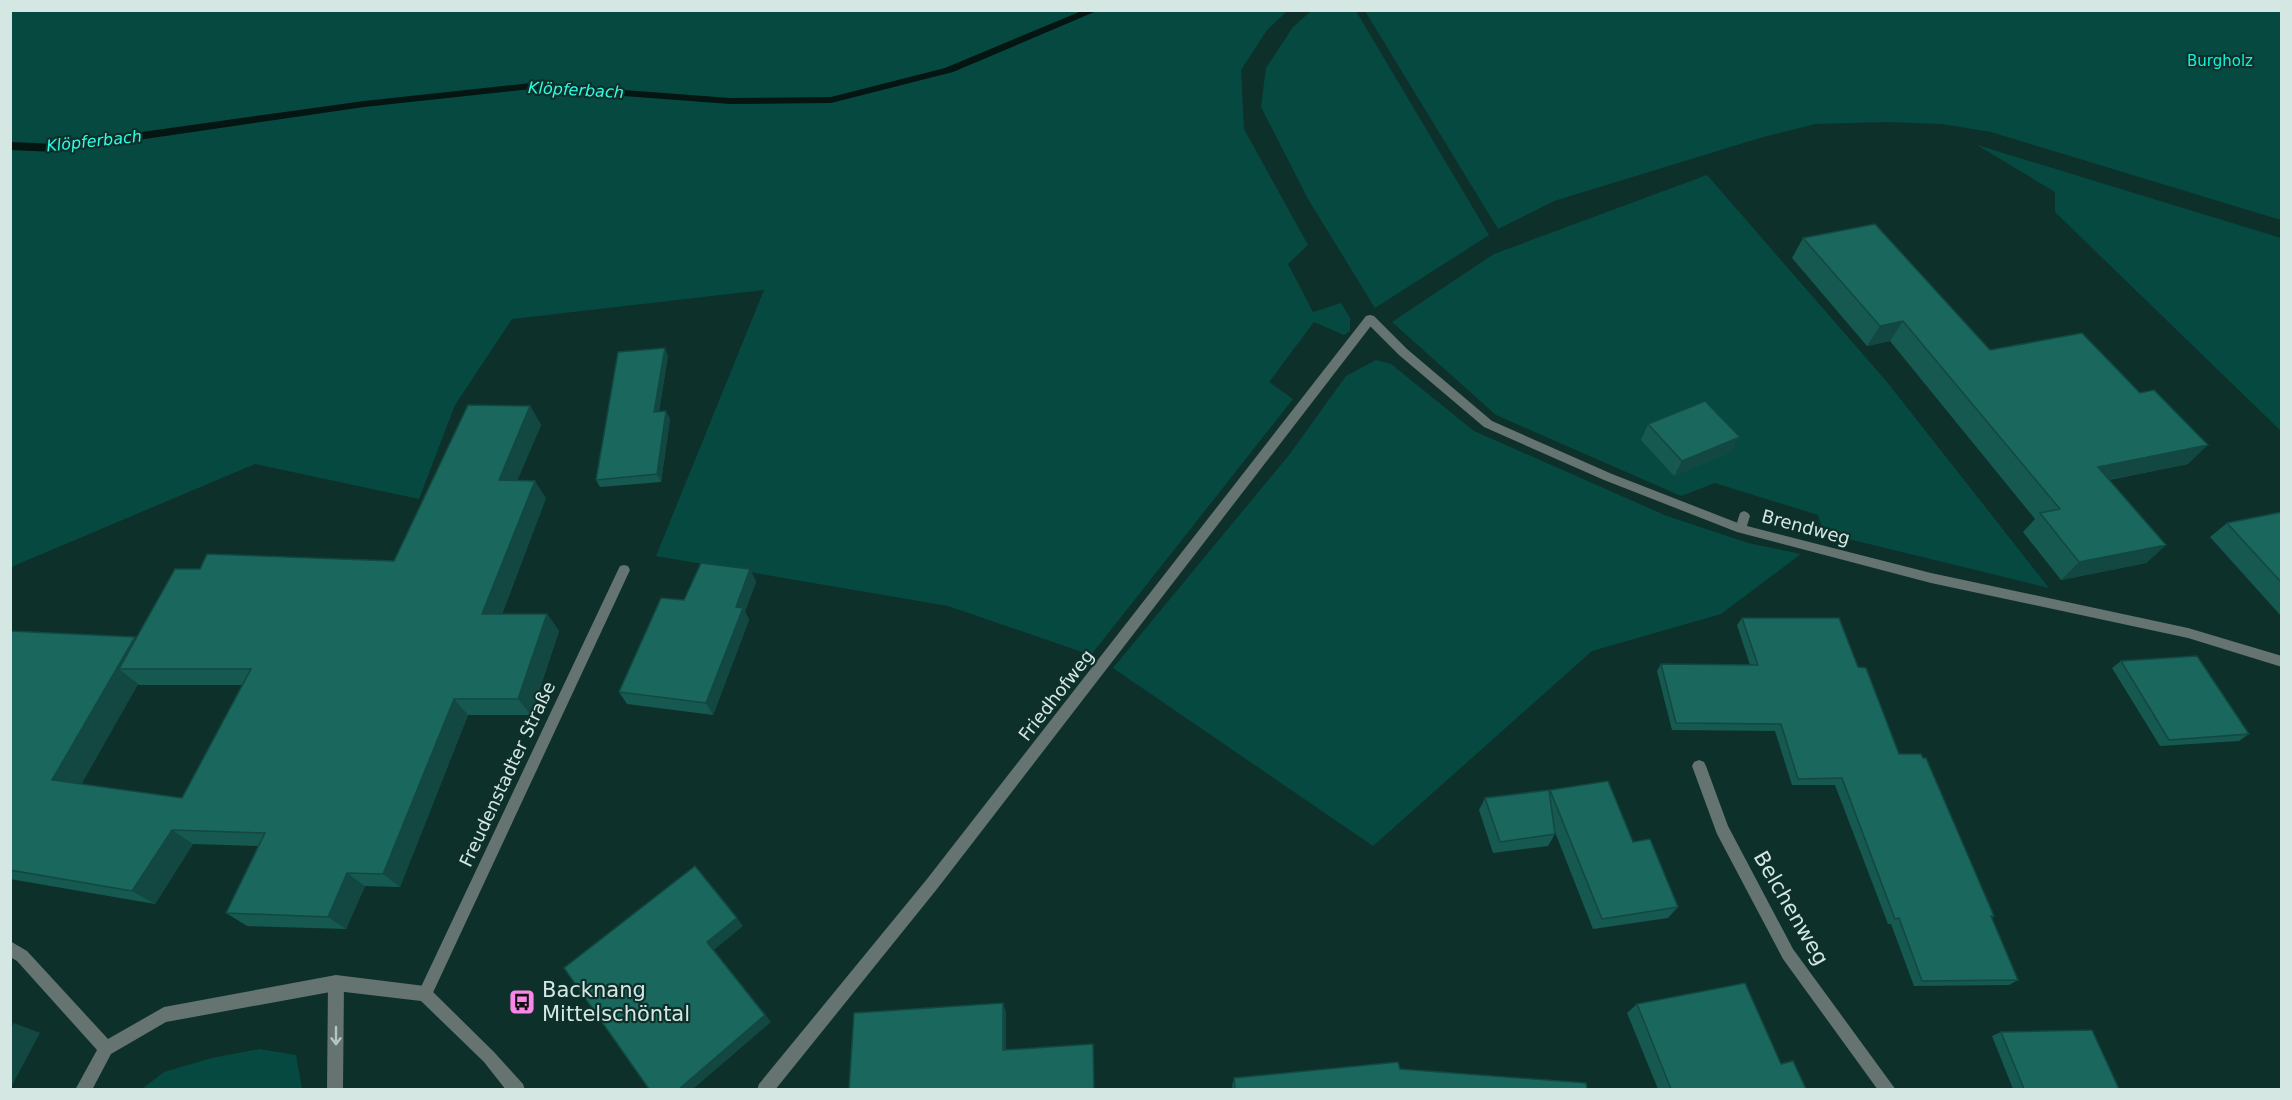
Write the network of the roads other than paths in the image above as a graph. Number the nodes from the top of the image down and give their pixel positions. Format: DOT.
graph roads {
  1 [pos="1370,319"];
  2 [pos="624,570"];
  3 [pos="2282,662"];
  4 [pos="1699,766"];
  5 [pos="10,948"];
  6 [pos="336,983"];
  7 [pos="425,994"];
  8 [pos="106,1049"];
  9 [pos="83,1089"];
  10 [pos="336,1089"];
  11 [pos="517,1089"];
  12 [pos="765,1089"];
  13 [pos="1888,1089"];
  1 -- 3 [label="street, Brendweg"];
  1 -- 12 [label="street, Friedhofweg"];
  2 -- 7 [label="street, Freudenstadter Straße"];
  4 -- 13 [label="street, Belchenweg"];
  5 -- 8 [label="street"];
  6 -- 7 [label="street"];
  6 -- 8 [label="street"];
  6 -- 10 [label="street, one-way"];
  7 -- 11 [label="street"];
  8 -- 9 [label="street"];
}
